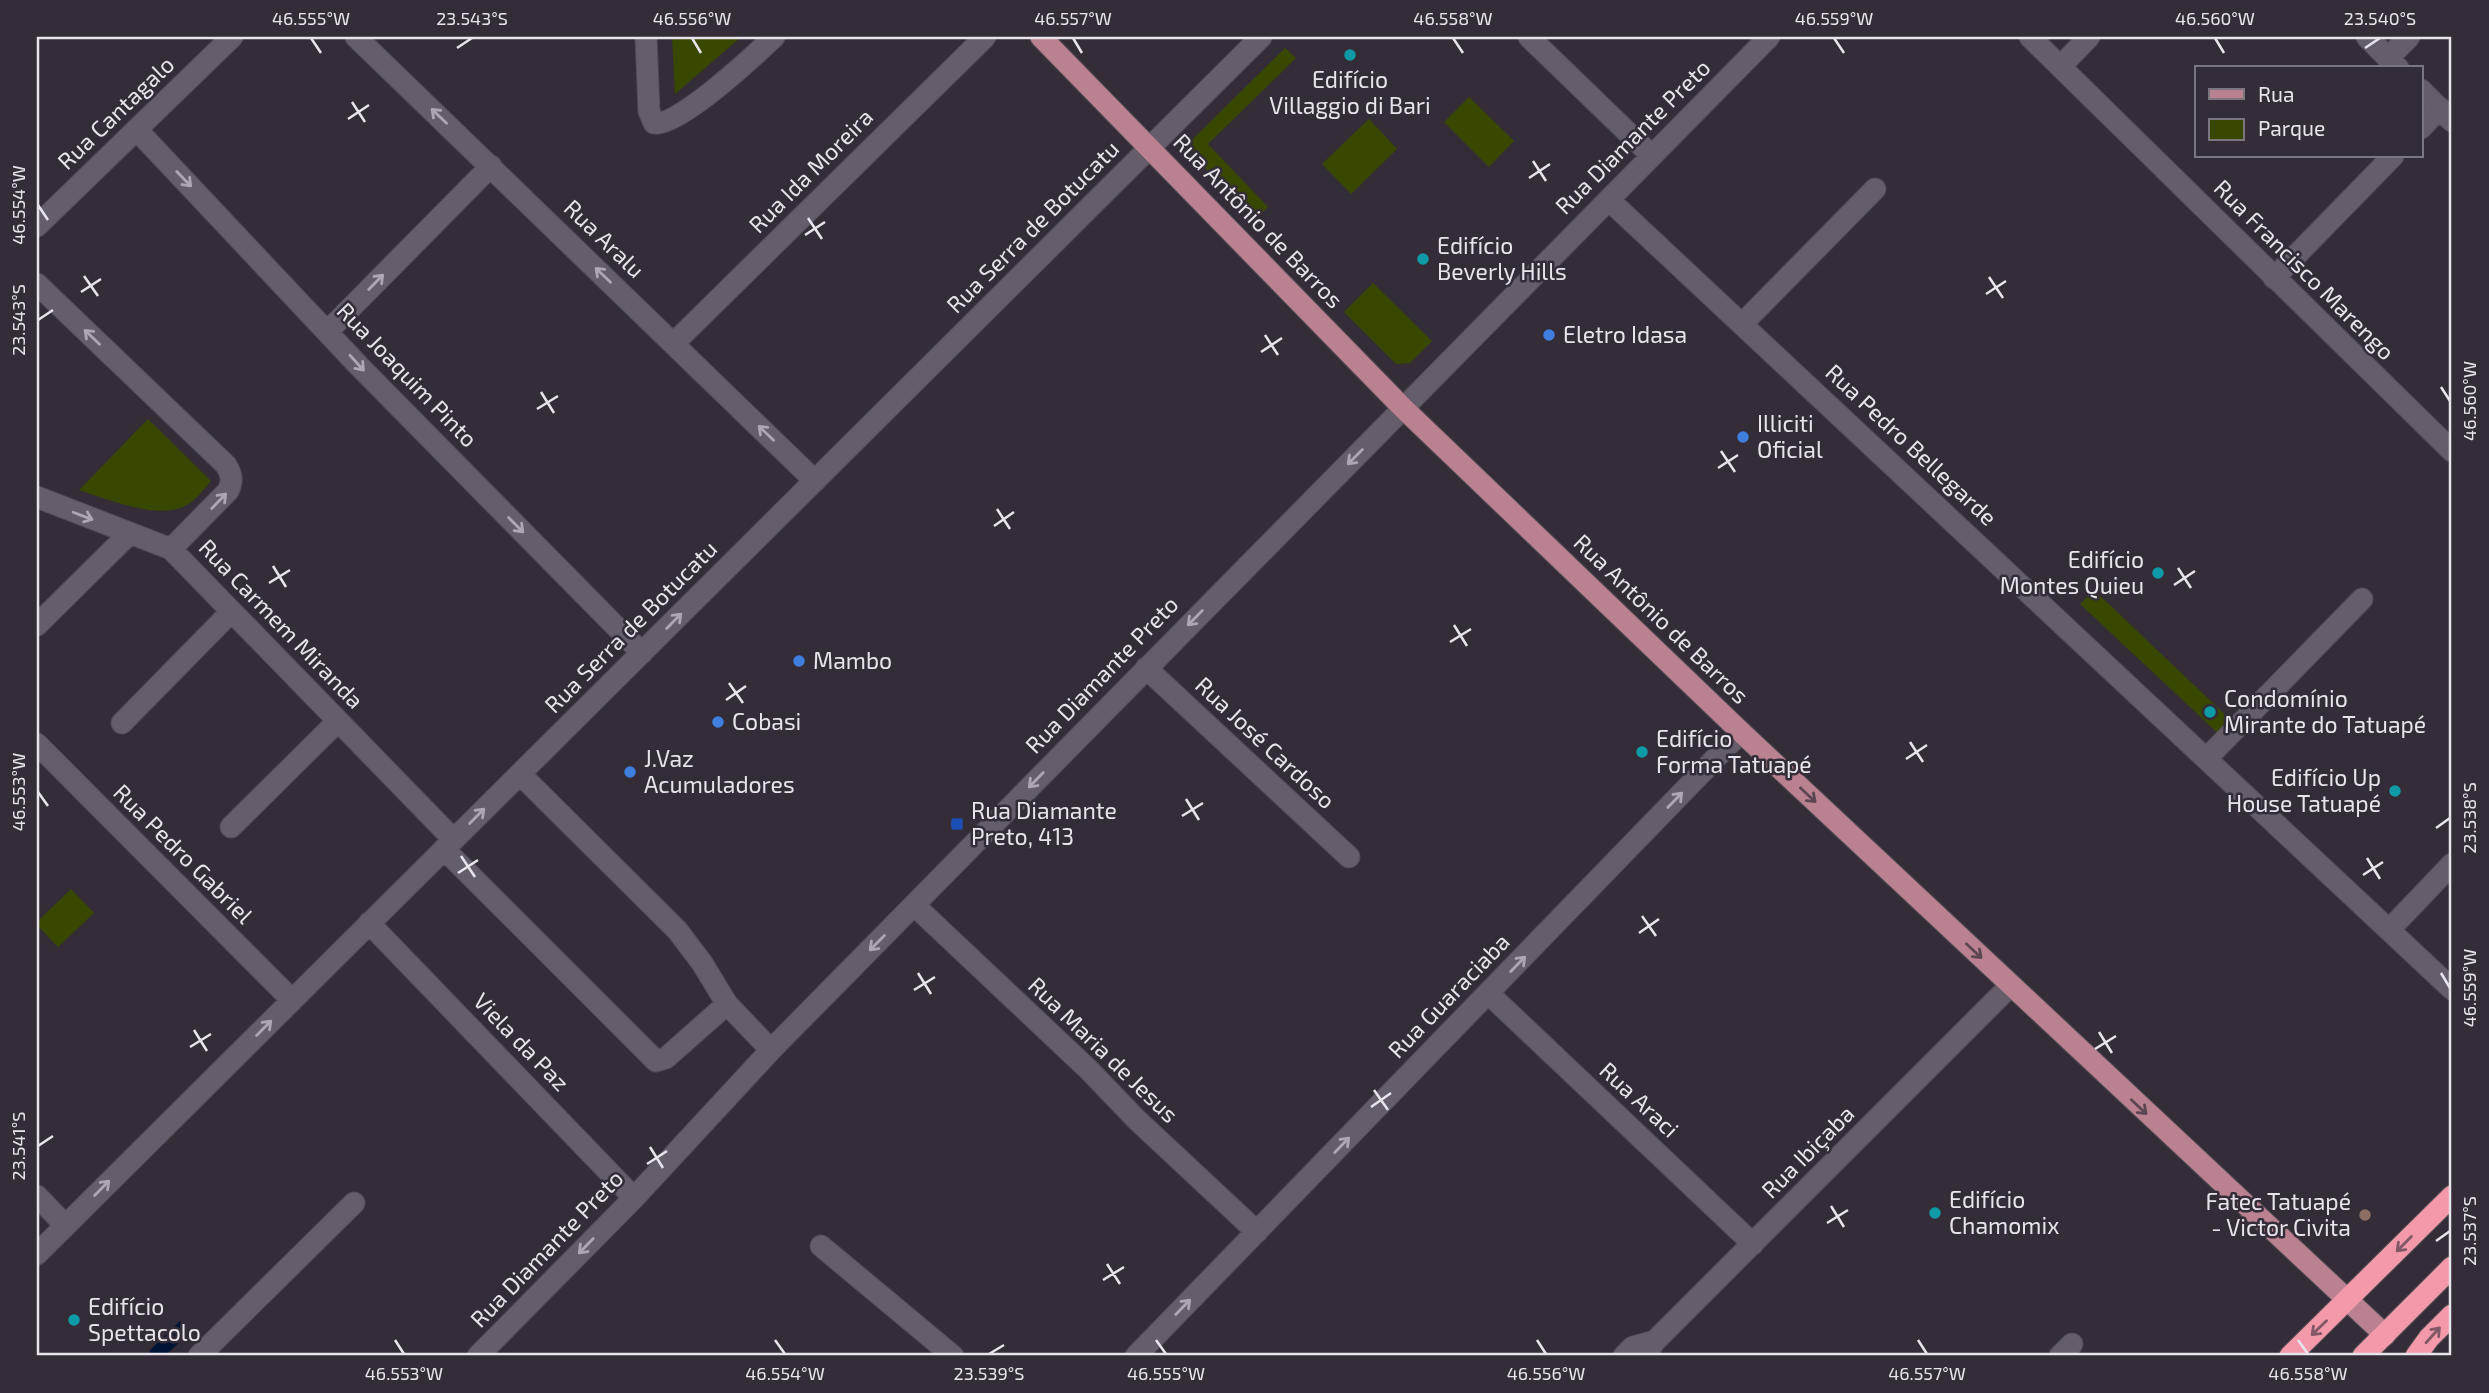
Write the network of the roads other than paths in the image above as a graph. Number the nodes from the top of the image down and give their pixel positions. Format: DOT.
graph roads {
  1 [pos="232,37"];
  2 [pos="356,37"];
  3 [pos="646,37"];
  4 [pos="774,37"];
  5 [pos="985,37"];
  6 [pos="1041,37"];
  7 [pos="1261,37"];
  8 [pos="1529,37"];
  9 [pos="1769,37"];
  10 [pos="2030,37"];
  11 [pos="2089,37"];
  12 [pos="2367,37"];
  13 [pos="2409,37"];
  14 [pos="2393,63"];
  15 [pos="2061,66"];
  16 [pos="2422,91"];
  17 [pos="2446,114"];
  18 [pos="2422,127"];
  19 [pos="137,130"];
  20 [pos="1150,147"];
  21 [pos="1651,155"];
  22 [pos="2391,158"];
  23 [pos="491,166"];
  24 [pos="1875,189"];
  25 [pos="1609,200"];
  26 [pos="37,226"];
  27 [pos="2274,278"];
  28 [pos="37,284"];
  29 [pos="1743,323"];
  30 [pos="328,331"];
  31 [pos="674,344"];
  32 [pos="1403,408"];
  33 [pos="2452,451"];
  34 [pos="815,481"];
  35 [pos="37,498"];
  36 [pos="129,534"];
  37 [pos="171,549"];
  38 [pos="2362,599"];
  39 [pos="231,612"];
  40 [pos="37,625"];
  41 [pos="642,653"];
  42 [pos="1146,668"];
  43 [pos="338,721"];
  44 [pos="122,723"];
  45 [pos="1741,732"];
  46 [pos="37,744"];
  47 [pos="2207,758"];
  48 [pos="520,774"];
  49 [pos="230,827"];
  50 [pos="449,844"];
  51 [pos="1349,857"];
  52 [pos="2452,864"];
  53 [pos="914,905"];
  54 [pos="369,923"];
  55 [pos="2389,930"];
  56 [pos="2010,986"];
  57 [pos="2452,989"];
  58 [pos="1489,994"];
  59 [pos="292,999"];
  60 [pos="727,1004"];
  61 [pos="771,1050"];
  62 [pos="37,1196"];
  63 [pos="2452,1196"];
  64 [pos="634,1198"];
  65 [pos="354,1203"];
  66 [pos="65,1225"];
  67 [pos="1257,1232"];
  68 [pos="1753,1244"];
  69 [pos="821,1246"];
  70 [pos="37,1254"];
  71 [pos="2452,1267"];
  72 [pos="2347,1300"];
  73 [pos="2452,1315"];
  74 [pos="2385,1335"];
  75 [pos="1650,1349"];
  76 [pos="199,1356"];
  77 [pos="478,1356"];
  78 [pos="953,1356"];
  79 [pos="1136,1356"];
  80 [pos="1625,1356"];
  81 [pos="2290,1356"];
  82 [pos="2363,1356"];
  83 [pos="2416,1356"];
  1 -- 19 [label="street, Rua Cantagalo"];
  23 -- 2 [label="street, Rua Aralu, one-way"];
  3 -- 4 [label="street"];
  5 -- 31 [label="street, Rua Ida Moreira"];
  6 -- 20 [label="main road, Rua Antônio de Barros"];
  7 -- 20 [label="street, Rua Serra de Botucatu"];
  8 -- 21 [label="street"];
  9 -- 21 [label="street, Rua Diamante Preto"];
  10 -- 15 [label="street, Rua Francisco Marengo"];
  11 -- 15 [label="street"];
  12 -- 14 [label="street"];
  13 -- 14 [label="street"];
  15 -- 27 [label="street, Rua Francisco Marengo"];
  16 -- 17 [label="street"];
  17 -- 18 [label="street"];
  19 -- 26 [label="street, Rua Cantagalo"];
  19 -- 30 [label="street, Rua Joaquim Pinto, one-way"];
  20 -- 32 [label="main road, Rua Antônio de Barros"];
  20 -- 34 [label="street, Rua Serra de Botucatu"];
  21 -- 25 [label="street, Rua Diamante Preto"];
  22 -- 27 [label="street"];
  30 -- 23 [label="street, one-way"];
  31 -- 23 [label="street, Rua Aralu, one-way"];
  24 -- 29 [label="street"];
  25 -- 29 [label="street, Rua Pedro Bellegarde"];
  25 -- 32 [label="street, Rua Diamante Preto"];
  27 -- 33 [label="street, Rua Francisco Marengo"];
  37 -- 28 [label="street, one-way"];
  29 -- 47 [label="street, Rua Pedro Bellegarde"];
  30 -- 41 [label="street, Rua Joaquim Pinto, one-way"];
  34 -- 31 [label="street, Rua Aralu, one-way"];
  32 -- 42 [label="street, Rua Diamante Preto, one-way"];
  32 -- 45 [label="main road, Rua Antônio de Barros"];
  41 -- 34 [label="street, Rua Serra de Botucatu, one-way"];
  35 -- 36 [label="street, Rua Carmem Miranda, one-way"];
  36 -- 37 [label="street, Rua Carmem Miranda"];
  36 -- 40 [label="street"];
  37 -- 39 [label="street, Rua Carmem Miranda"];
  38 -- 47 [label="street"];
  39 -- 43 [label="street, Rua Carmem Miranda"];
  39 -- 44 [label="street"];
  41 -- 48 [label="street, Rua Serra de Botucatu"];
  42 -- 51 [label="street, Rua José Cardoso"];
  42 -- 53 [label="street, Rua Diamante Preto, one-way"];
  43 -- 49 [label="street"];
  43 -- 50 [label="street, Rua Carmem Miranda"];
  45 -- 56 [label="main road, Rua Antônio de Barros, one-way"];
  58 -- 45 [label="street, Rua Guaraciaba, one-way"];
  46 -- 59 [label="street, Rua Pedro Gabriel"];
  47 -- 55 [label="street, Rua Pedro Bellegarde"];
  50 -- 48 [label="street, Rua Serra de Botucatu, one-way"];
  48 -- 60 [label="street"];
  50 -- 54 [label="street, Rua Serra de Botucatu"];
  50 -- 60 [label="street, Rua Carmem Miranda"];
  52 -- 55 [label="street"];
  53 -- 61 [label="street, Rua Diamante Preto, one-way"];
  53 -- 67 [label="street, Rua Maria de Jesus"];
  54 -- 59 [label="street, Rua Serra de Botucatu"];
  54 -- 64 [label="street, Viela da Paz"];
  55 -- 57 [label="street, Rua Pedro Bellegarde"];
  56 -- 68 [label="street, Rua Ibiçaba"];
  56 -- 72 [label="main road, Rua Antônio de Barros, one-way"];
  67 -- 58 [label="street, Rua Guaraciaba, one-way"];
  58 -- 68 [label="street, Rua Araci"];
  66 -- 59 [label="street, Rua Serra de Botucatu, one-way"];
  60 -- 61 [label="street"];
  61 -- 64 [label="street, Rua Diamante Preto"];
  62 -- 66 [label="street"];
  63 -- 72 [label="highway, one-way"];
  64 -- 77 [label="street, Rua Diamante Preto, one-way"];
  65 -- 76 [label="street"];
  66 -- 70 [label="street, Rua Serra de Botucatu"];
  79 -- 67 [label="street, Rua Guaraciaba, one-way"];
  68 -- 75 [label="street, Rua Ibiçaba"];
  69 -- 78 [label="street"];
  71 -- 74 [label="highway"];
  72 -- 74 [label="main road, Rua Antônio de Barros"];
  72 -- 81 [label="highway, one-way"];
  83 -- 73 [label="highway, one-way"];
  74 -- 82 [label="highway"];
  75 -- 80 [label="street, Rua Ibiçaba"];
}
